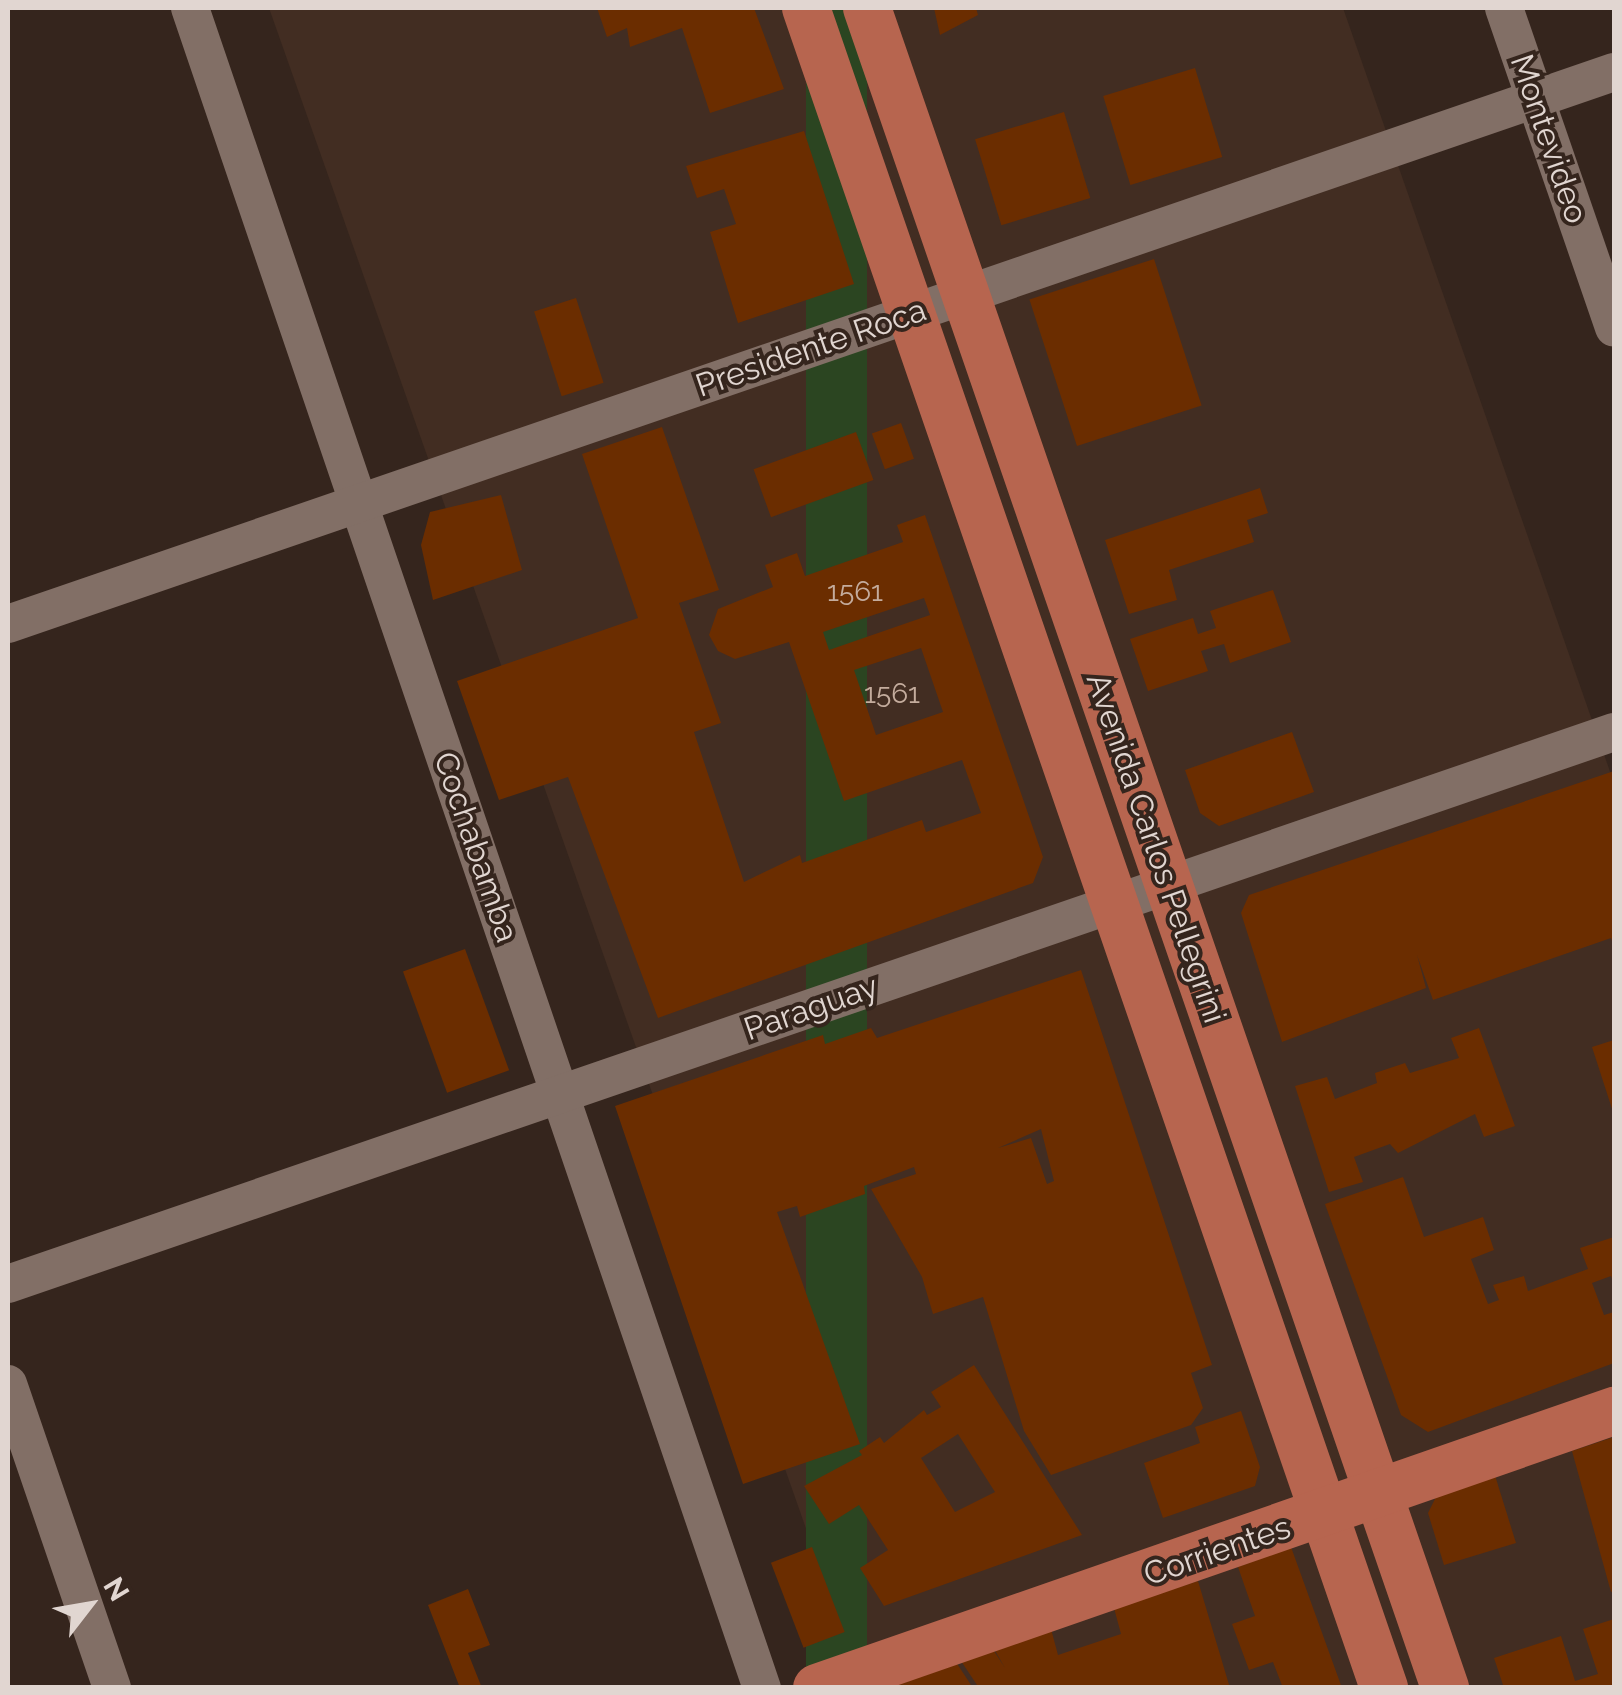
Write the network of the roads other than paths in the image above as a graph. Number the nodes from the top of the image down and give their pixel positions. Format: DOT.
graph roads {
  1 [pos="190,8"];
  2 [pos="806,8"];
  3 [pos="866,8"];
  4 [pos="1504,8"];
  5 [pos="1614,72"];
  6 [pos="1535,99"];
  7 [pos="966,295"];
  8 [pos="911,314"];
  9 [pos="1614,328"];
  10 [pos="359,504"];
  11 [pos="8,624"];
  12 [pos="1614,732"];
  13 [pos="1169,885"];
  14 [pos="1114,904"];
  15 [pos="560,1094"];
  16 [pos="8,1284"];
  17 [pos="8,1384"];
  18 [pos="1614,1411"];
  19 [pos="1378,1495"];
  20 [pos="1324,1514"];
  21 [pos="112,1688"];
  22 [pos="762,1688"];
  23 [pos="817,1688"];
  24 [pos="1384,1688"];
  25 [pos="1445,1688"];
  1 -- 10 [label="street, Cochabamba"];
  2 -- 8 [label="main road, Avenida Carlos Pellegrini"];
  3 -- 7 [label="main road, Avenida Carlos Pellegrini"];
  4 -- 6 [label="street, Montevideo"];
  5 -- 6 [label="street, Presidente Roca"];
  6 -- 7 [label="street, Presidente Roca"];
  6 -- 9 [label="street, Montevideo"];
  7 -- 8 [label="street, Presidente Roca"];
  7 -- 13 [label="main road, Avenida Carlos Pellegrini"];
  8 -- 10 [label="street, Presidente Roca"];
  8 -- 14 [label="main road, Avenida Carlos Pellegrini"];
  10 -- 11 [label="street, Presidente Roca"];
  10 -- 15 [label="street, Cochabamba"];
  12 -- 13 [label="street, Paraguay"];
  13 -- 14 [label="street, Paraguay"];
  13 -- 19 [label="main road, Avenida Carlos Pellegrini"];
  14 -- 15 [label="street, Paraguay"];
  14 -- 20 [label="main road, Avenida Carlos Pellegrini"];
  15 -- 16 [label="street, Paraguay"];
  15 -- 22 [label="street, Cochabamba"];
  17 -- 21 [label="street"];
  18 -- 19 [label="main road, Corrientes"];
  19 -- 20 [label="main road, Corrientes"];
  19 -- 25 [label="main road, Avenida Carlos Pellegrini"];
  20 -- 23 [label="main road, Corrientes"];
  20 -- 24 [label="main road, Avenida Carlos Pellegrini"];
}
